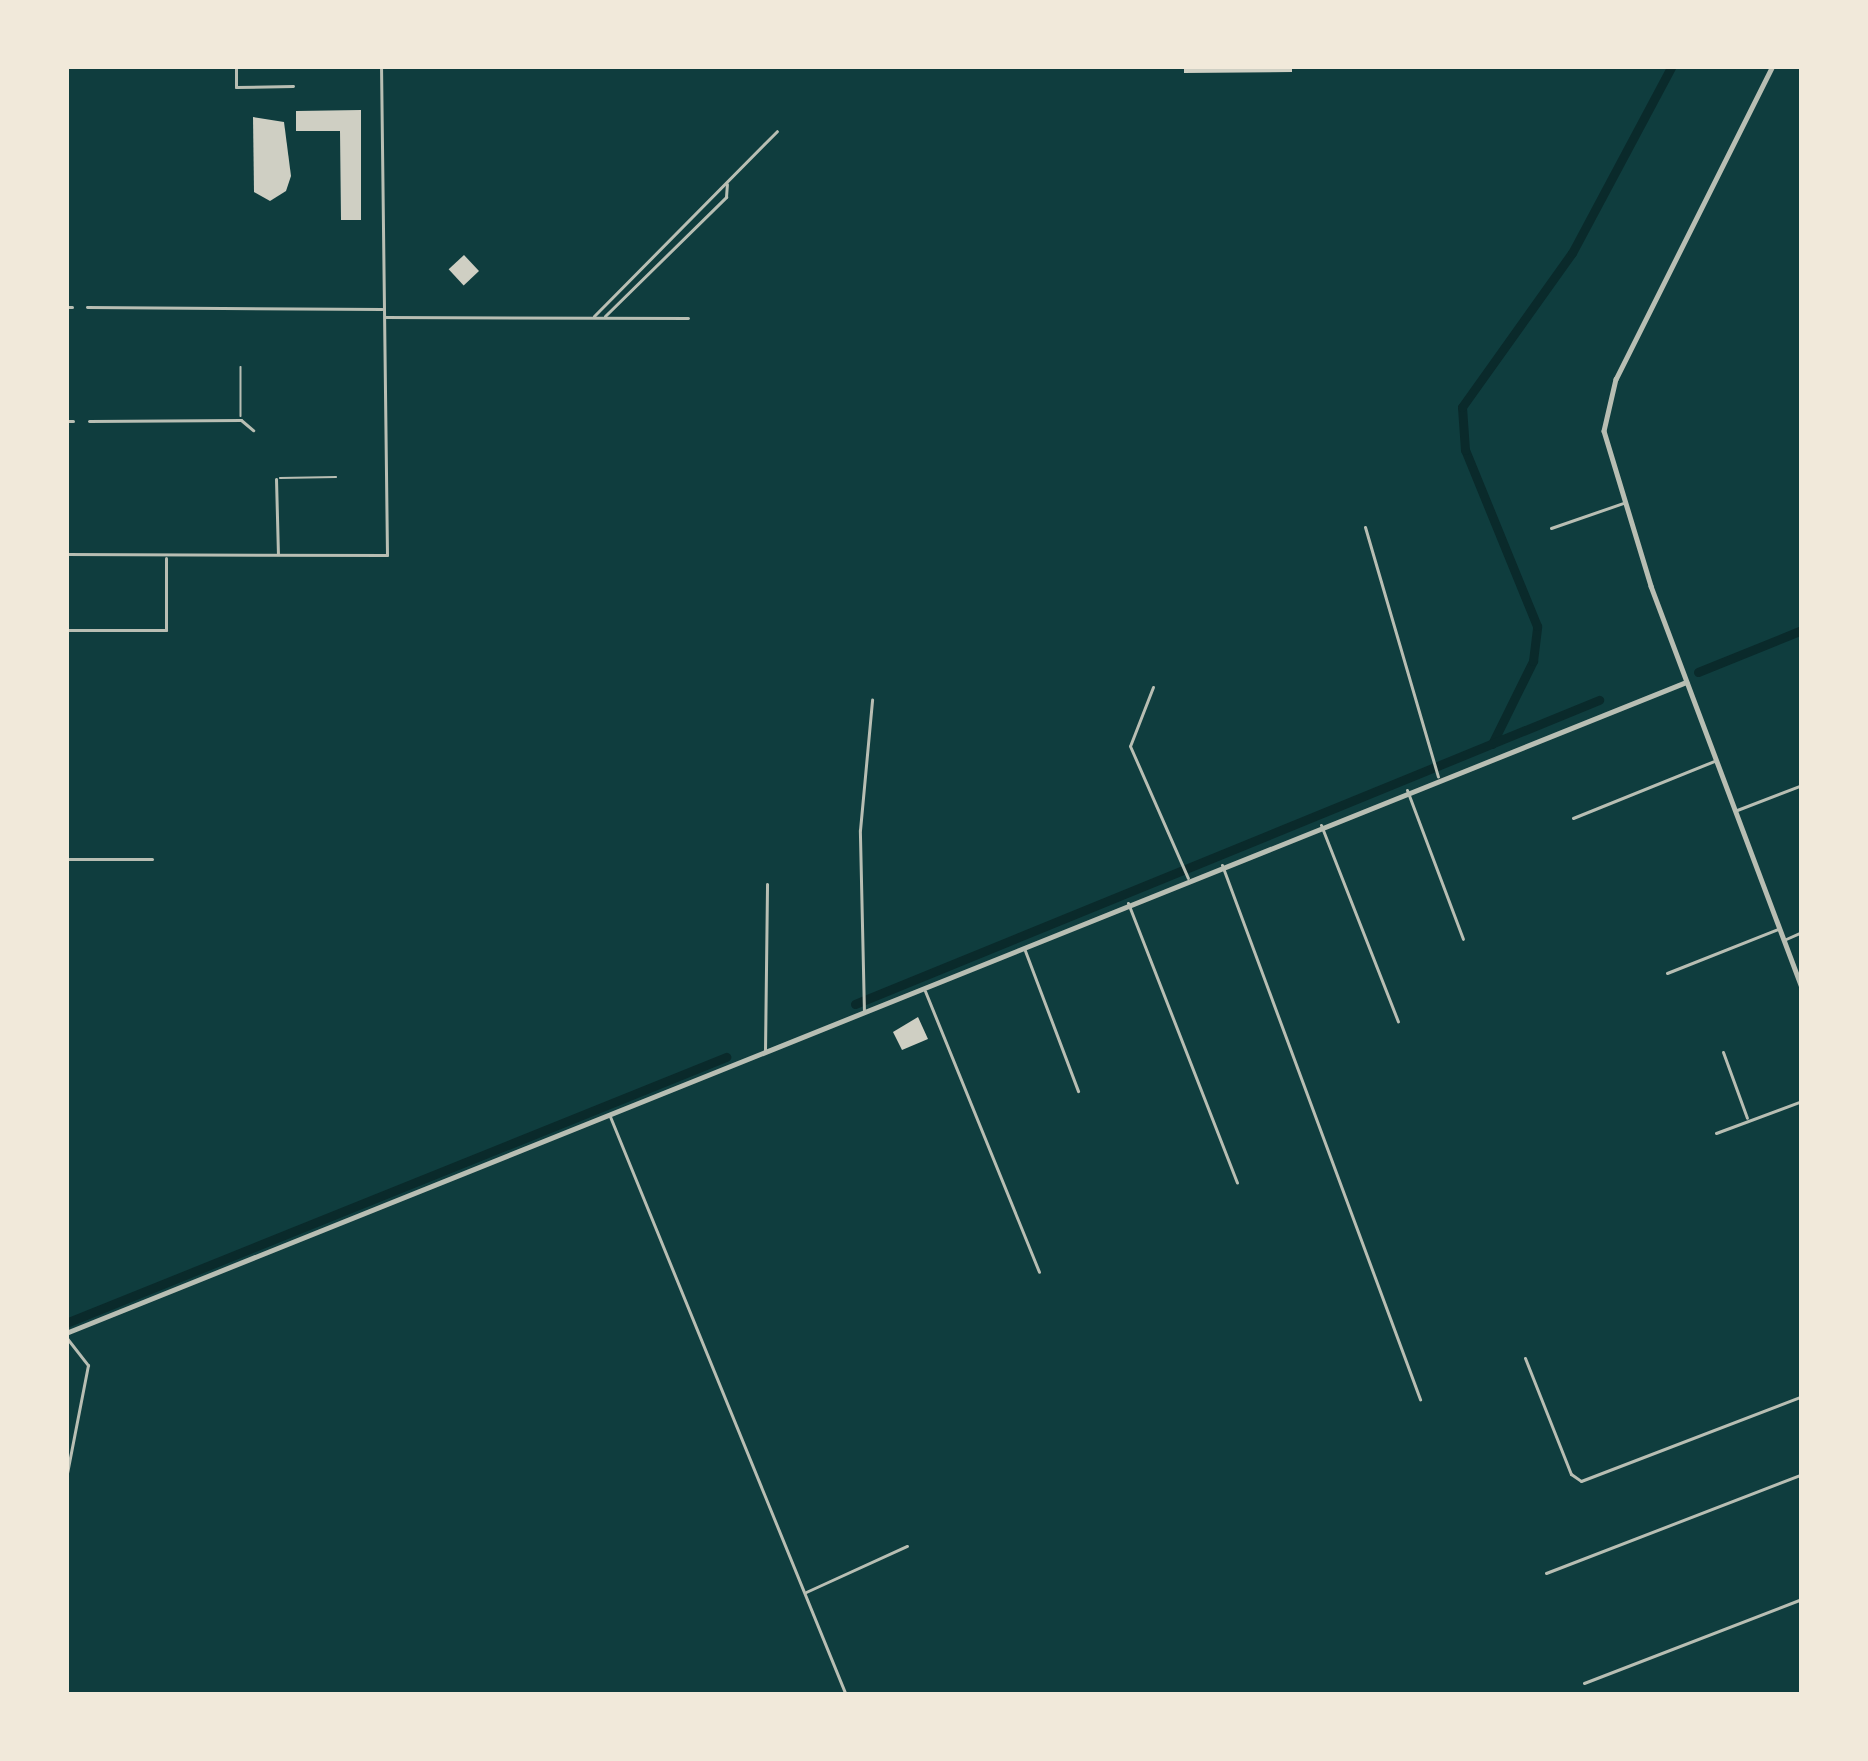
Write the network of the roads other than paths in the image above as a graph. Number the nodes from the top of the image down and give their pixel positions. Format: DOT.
graph roads {
  1 [pos="236,66"];
  2 [pos="381,66"];
  3 [pos="1773,66"];
  4 [pos="293,86"];
  5 [pos="777,131"];
  6 [pos="727,183"];
  7 [pos="87,307"];
  8 [pos="383,309"];
  9 [pos="383,316"];
  10 [pos="592,318"];
  11 [pos="603,318"];
  12 [pos="688,318"];
  13 [pos="241,367"];
  14 [pos="242,420"];
  15 [pos="88,421"];
  16 [pos="253,430"];
  17 [pos="276,478"];
  18 [pos="336,478"];
  19 [pos="1623,503"];
  20 [pos="1365,527"];
  21 [pos="1550,528"];
  22 [pos="66,554"];
  23 [pos="166,556"];
  24 [pos="278,556"];
  25 [pos="66,630"];
  26 [pos="1686,682"];
  27 [pos="1153,687"];
  28 [pos="872,700"];
  29 [pos="1716,760"];
  30 [pos="1438,777"];
  31 [pos="1802,785"];
  32 [pos="1407,790"];
  33 [pos="1736,810"];
  34 [pos="1573,818"];
  35 [pos="1321,825"];
  36 [pos="66,859"];
  37 [pos="152,859"];
  38 [pos="1222,865"];
  39 [pos="1188,878"];
  40 [pos="767,884"];
  41 [pos="1128,903"];
  42 [pos="1780,928"];
  43 [pos="1802,932"];
  44 [pos="1463,939"];
  45 [pos="1784,939"];
  46 [pos="1023,946"];
  47 [pos="1667,973"];
  48 [pos="1802,987"];
  49 [pos="925,989"];
  50 [pos="865,1014"];
  51 [pos="1398,1021"];
  52 [pos="1723,1052"];
  53 [pos="765,1053"];
  54 [pos="1078,1091"];
  55 [pos="1802,1101"];
  56 [pos="609,1114"];
  57 [pos="1748,1121"];
  58 [pos="1716,1133"];
  59 [pos="1237,1183"];
  60 [pos="1039,1271"];
  61 [pos="66,1335"];
  62 [pos="1525,1358"];
  63 [pos="1802,1396"];
  64 [pos="1420,1399"];
  65 [pos="69,1447"];
  66 [pos="1802,1474"];
  67 [pos="66,1478"];
  68 [pos="907,1546"];
  69 [pos="1546,1573"];
  70 [pos="804,1593"];
  71 [pos="1802,1599"];
  72 [pos="1584,1683"];
  73 [pos="846,1695"];
  1 -- 4 [label="street"];
  2 -- 8 [label="street"];
  3 -- 19 [label="street"];
  5 -- 6 [label="street"];
  6 -- 10 [label="street"];
  6 -- 11 [label="street"];
  7 -- 8 [label="street"];
  8 -- 9 [label="street"];
  9 -- 10 [label="street"];
  9 -- 24 [label="street"];
  10 -- 11 [label="street"];
  11 -- 12 [label="street"];
  13 -- 14 [label="lane"];
  14 -- 15 [label="street"];
  14 -- 16 [label="street"];
  17 -- 18 [label="lane"];
  17 -- 24 [label="street"];
  19 -- 21 [label="street"];
  19 -- 26 [label="street"];
  20 -- 30 [label="street"];
  22 -- 23 [label="street"];
  23 -- 24 [label="street"];
  23 -- 25 [label="street"];
  26 -- 29 [label="street"];
  26 -- 30 [label="street"];
  27 -- 39 [label="street"];
  28 -- 50 [label="street"];
  29 -- 33 [label="street"];
  29 -- 34 [label="street"];
  30 -- 32 [label="street"];
  31 -- 33 [label="street"];
  32 -- 35 [label="street"];
  32 -- 44 [label="street"];
  33 -- 42 [label="street"];
  35 -- 38 [label="street"];
  35 -- 51 [label="street"];
  36 -- 37 [label="street"];
  38 -- 39 [label="street"];
  38 -- 64 [label="street"];
  39 -- 41 [label="street"];
  40 -- 53 [label="street"];
  41 -- 46 [label="street"];
  41 -- 59 [label="street"];
  42 -- 45 [label="street"];
  42 -- 47 [label="street"];
  43 -- 45 [label="street"];
  45 -- 48 [label="street"];
  46 -- 49 [label="street"];
  46 -- 54 [label="street"];
  49 -- 50 [label="street"];
  49 -- 60 [label="street"];
  50 -- 53 [label="street"];
  52 -- 57 [label="street"];
  53 -- 56 [label="street"];
  55 -- 57 [label="street"];
  56 -- 61 [label="street"];
  56 -- 70 [label="street"];
  57 -- 58 [label="street"];
  61 -- 65 [label="street"];
  62 -- 63 [label="street"];
  65 -- 67 [label="street"];
  66 -- 69 [label="street"];
  68 -- 70 [label="street"];
  70 -- 73 [label="street"];
  71 -- 72 [label="street"];
}
